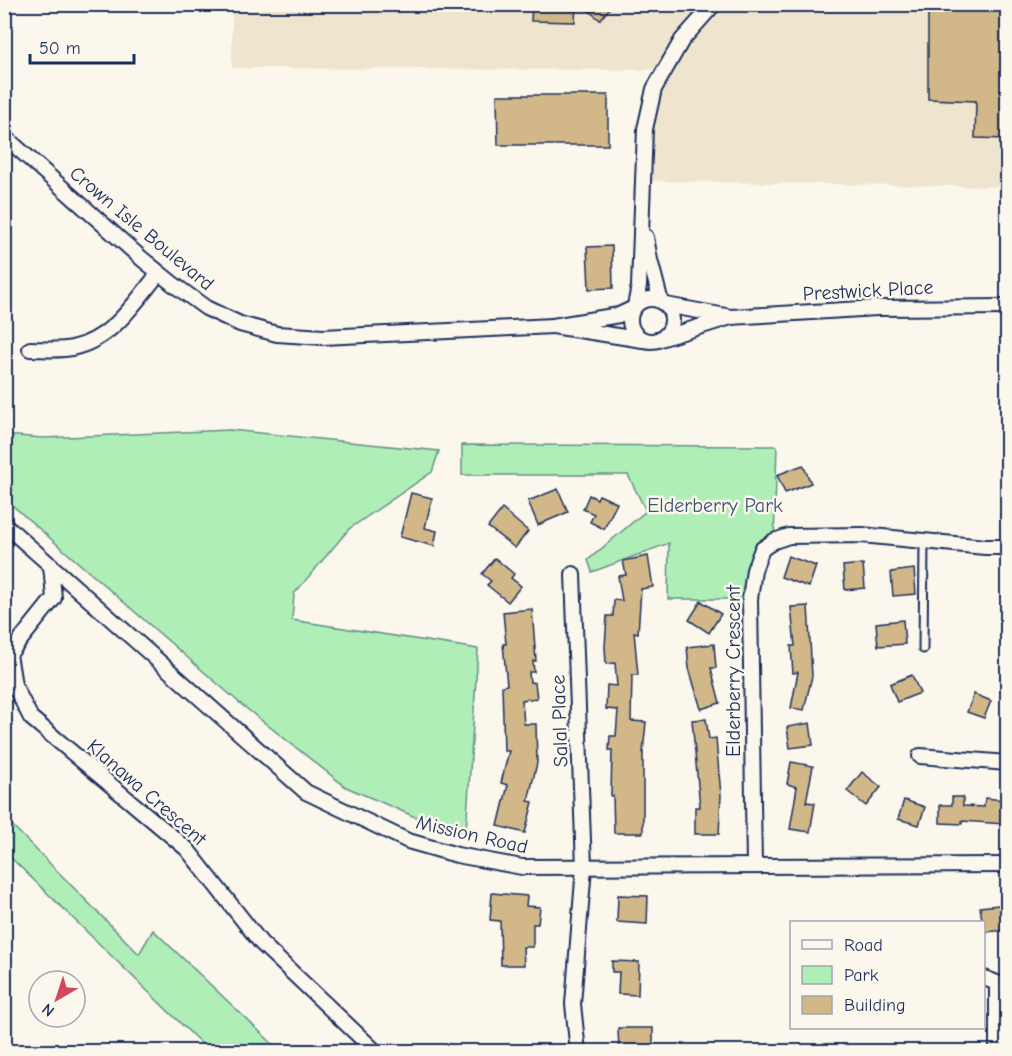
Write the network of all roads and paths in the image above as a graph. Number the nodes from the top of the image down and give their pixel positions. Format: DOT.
graph roads {
  1 [pos="714,4"];
  2 [pos="4,136"];
  3 [pos="642,209"];
  4 [pos="159,273"];
  5 [pos="663,303"];
  6 [pos="635,307"];
  7 [pos="1008,307"];
  8 [pos="731,317"];
  9 [pos="553,326"];
  10 [pos="643,340"];
  11 [pos="657,340"];
  12 [pos="30,349"];
  13 [pos="4,524"];
  14 [pos="924,541"];
  15 [pos="1008,547"];
  16 [pos="51,565"];
  17 [pos="573,574"];
  18 [pos="923,649"];
  19 [pos="920,756"];
  20 [pos="1008,763"];
  21 [pos="754,865"];
  22 [pos="1008,865"];
  23 [pos="584,867"];
  24 [pos="985,978"];
  25 [pos="376,1052"];
  26 [pos="578,1052"];
  27 [pos="997,1052"];
  1 -- 3 [label="street"];
  2 -- 4 [label="street, Crown Isle Boulevard"];
  3 -- 5 [label="street"];
  3 -- 6 [label="street"];
  4 -- 9 [label="street, Crown Isle Boulevard"];
  4 -- 12 [label="street"];
  5 -- 6 [label="street"];
  5 -- 8 [label="street, Prestwick Place"];
  5 -- 11 [label="street"];
  6 -- 9 [label="street, Crown Isle Boulevard"];
  6 -- 10 [label="street"];
  7 -- 8 [label="street, Prestwick Place"];
  8 -- 11 [label="street, Prestwick Place"];
  9 -- 10 [label="street, Crown Isle Boulevard"];
  10 -- 11 [label="street"];
  13 -- 16 [label="street, Mission Road"];
  14 -- 15 [label="street, Elderberry Crescent"];
  14 -- 18 [label="lane"];
  14 -- 21 [label="street, Elderberry Crescent"];
  16 -- 23 [label="street, Mission Road"];
  16 -- 25 [label="street, Klanawa Crescent"];
  17 -- 23 [label="street, Salal Place"];
  19 -- 20 [label="street"];
  21 -- 22 [label="street, Mission Road"];
  21 -- 23 [label="street, Mission Road"];
  23 -- 26 [label="street"];
  24 -- 27 [label="street"];
}
